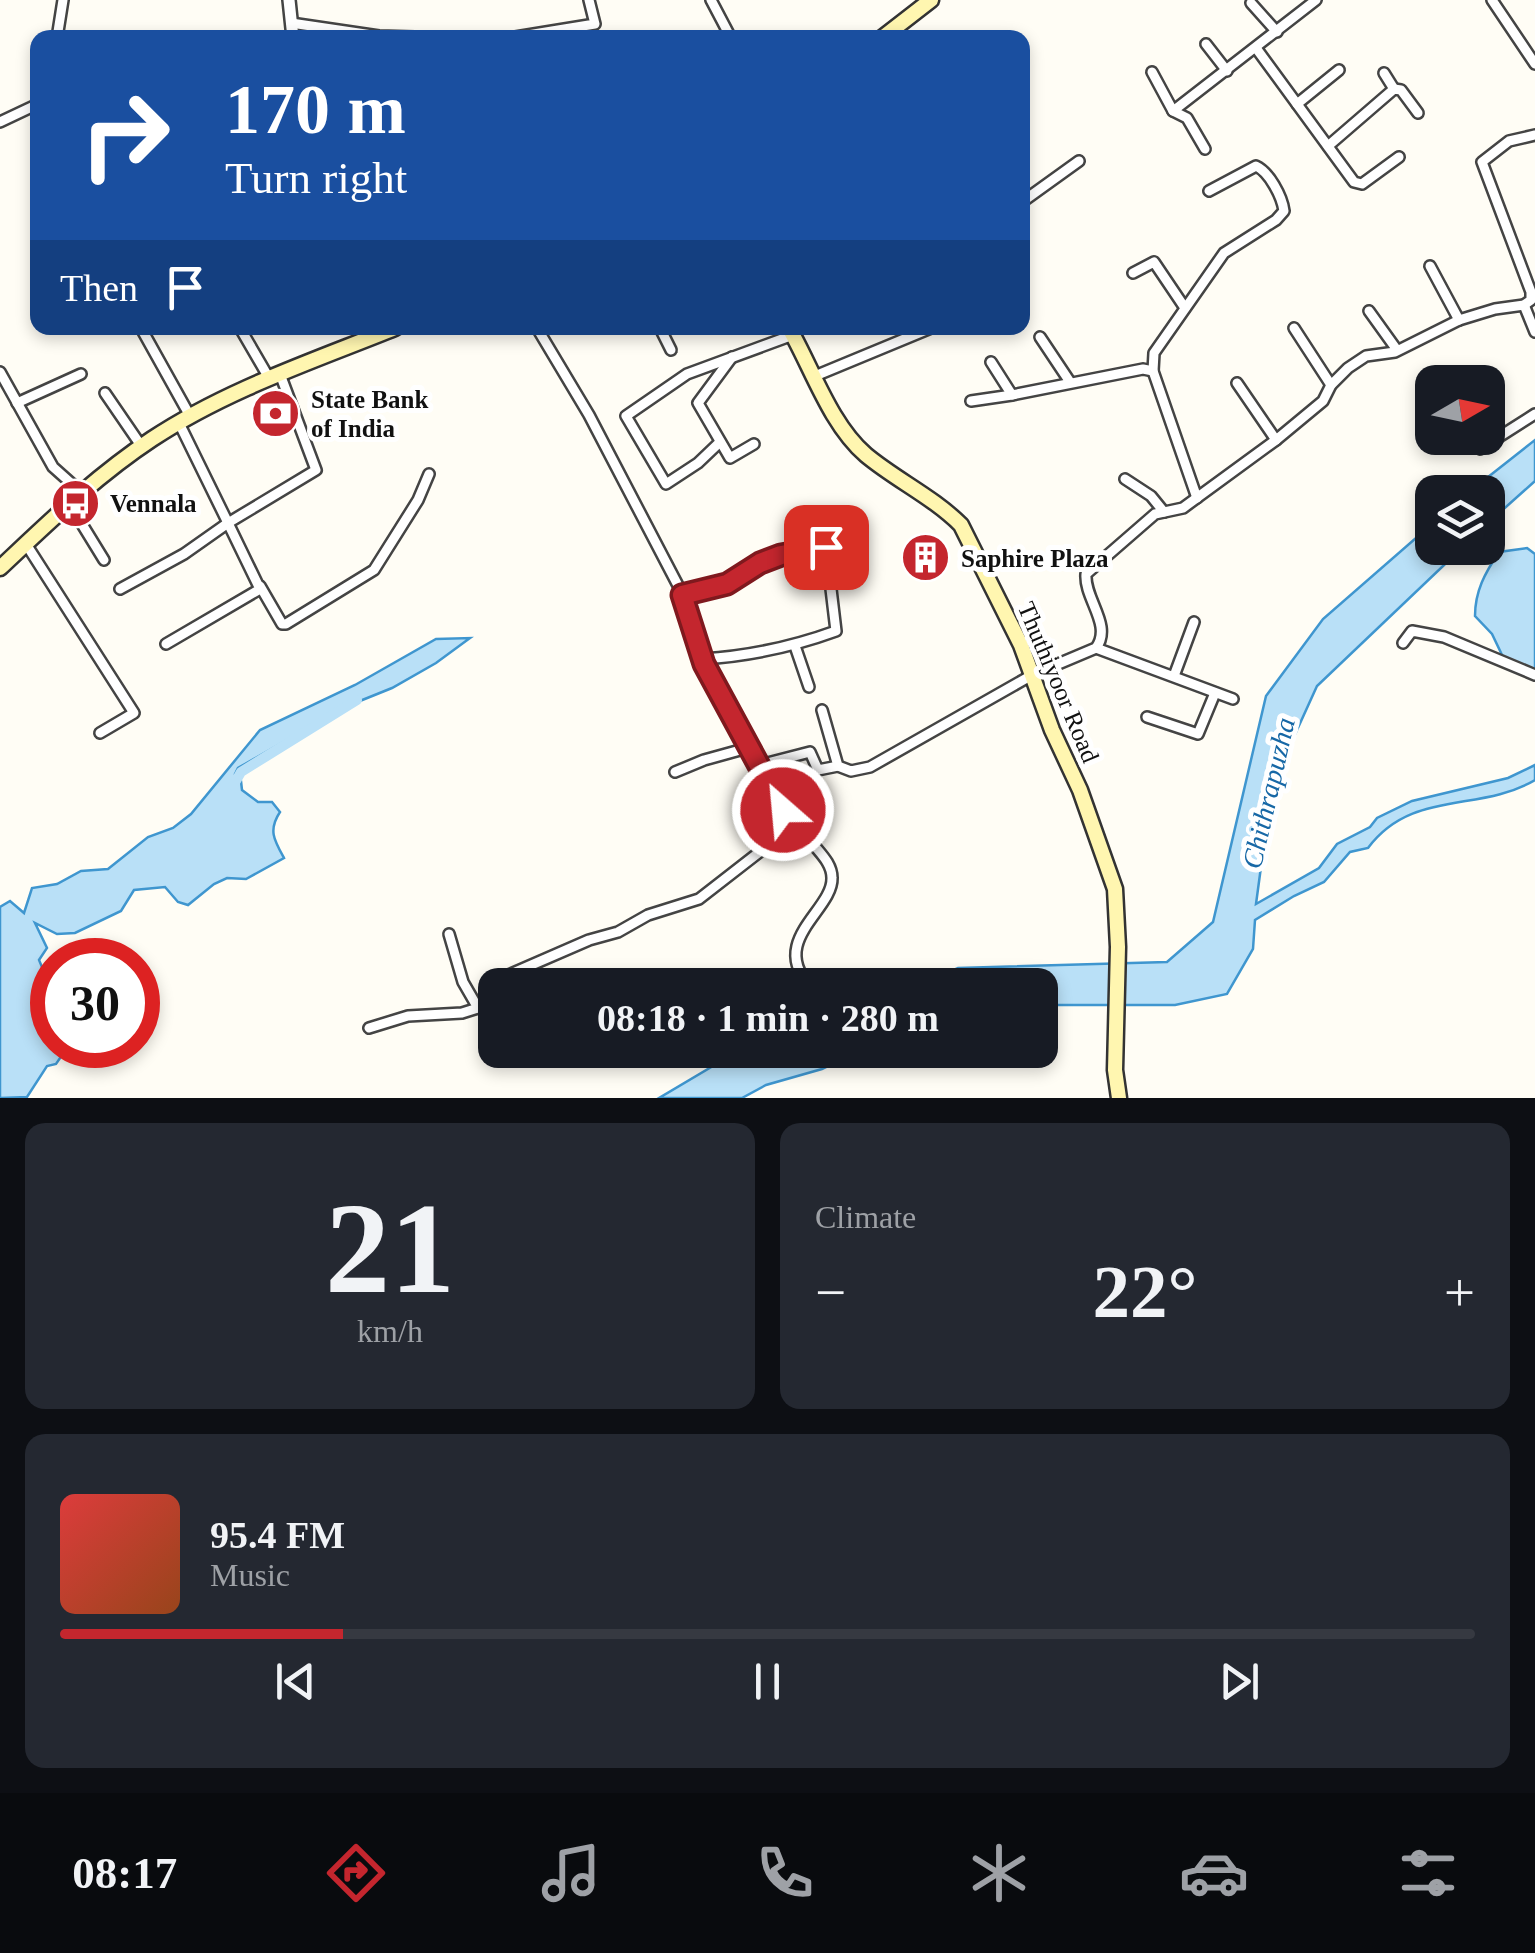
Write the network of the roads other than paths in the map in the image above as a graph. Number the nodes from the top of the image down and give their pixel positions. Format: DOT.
graph roads {
  1 [pos="63,0"];
  2 [pos="290,0"];
  3 [pos="589,0"];
  4 [pos="712,0"];
  5 [pos="931,0"];
  6 [pos="1316,0"];
  7 [pos="1492,0"];
  8 [pos="1251,4"];
  9 [pos="291,23"];
  10 [pos="58,30"];
  11 [pos="292,30"];
  12 [pos="338,30"];
  13 [pos="568,30"];
  14 [pos="727,30"];
  15 [pos="892,30"];
  16 [pos="1277,32"];
  17 [pos="1206,44"];
  18 [pos="1256,48"];
  19 [pos="1535,64"];
  20 [pos="1339,70"];
  21 [pos="1227,71"];
  22 [pos="1152,72"];
  23 [pos="1384,73"];
  24 [pos="1394,89"];
  25 [pos="1297,104"];
  26 [pos="30,108"];
  27 [pos="1172,111"];
  28 [pos="1418,113"];
  29 [pos="0,122"];
  30 [pos="1535,135"];
  31 [pos="1328,146"];
  32 [pos="1206,149"];
  33 [pos="1399,157"];
  34 [pos="1080,161"];
  35 [pos="1210,191"];
  36 [pos="1030,196"];
  37 [pos="1430,266"];
  38 [pos="1133,273"];
  39 [pos="1524,305"];
  40 [pos="1185,308"];
  41 [pos="1369,312"];
  42 [pos="1459,320"];
  43 [pos="1294,328"];
  44 [pos="1535,332"];
  45 [pos="144,335"];
  46 [pos="245,335"];
  47 [pos="378,335"];
  48 [pos="540,335"];
  49 [pos="664,335"];
  50 [pos="781,335"];
  51 [pos="795,335"];
  52 [pos="914,335"];
  53 [pos="1040,338"];
  54 [pos="671,350"];
  55 [pos="1397,350"];
  56 [pos="734,355"];
  57 [pos="991,362"];
  58 [pos="701,368"];
  59 [pos="0,372"];
  60 [pos="1152,372"];
  61 [pos="81,374"];
  62 [pos="275,376"];
  63 [pos="815,376"];
  64 [pos="1070,382"];
  65 [pos="713,383"];
  66 [pos="1237,384"];
  67 [pos="1331,386"];
  68 [pos="106,393"];
  69 [pos="1012,395"];
  70 [pos="971,401"];
  71 [pos="17,403"];
  72 [pos="1535,414"];
  73 [pos="185,420"];
  74 [pos="1505,433"];
  75 [pos="1276,440"];
  76 [pos="720,442"];
  77 [pos="754,444"];
  78 [pos="142,447"];
  79 [pos="429,474"];
  80 [pos="1125,478"];
  81 [pos="81,492"];
  82 [pos="1198,498"];
  83 [pos="68,503"];
  84 [pos="1164,512"];
  85 [pos="228,523"];
  86 [pos="26,544"];
  87 [pos="104,560"];
  88 [pos="0,568"];
  89 [pos="260,586"];
  90 [pos="120,589"];
  91 [pos="682,595"];
  92 [pos="1194,622"];
  93 [pos="1403,643"];
  94 [pos="166,644"];
  95 [pos="794,646"];
  96 [pos="1096,648"];
  97 [pos="703,659"];
  98 [pos="1032,675"];
  99 [pos="1535,675"];
  100 [pos="1174,676"];
  101 [pos="809,687"];
  102 [pos="1214,693"];
  103 [pos="1233,699"];
  104 [pos="822,710"];
  105 [pos="1147,717"];
  106 [pos="100,734"];
  107 [pos="751,747"];
  108 [pos="760,765"];
  109 [pos="838,766"];
  110 [pos="675,772"];
  111 [pos="784,816"];
  112 [pos="449,934"];
  113 [pos="524,968"];
  114 [pos="801,968"];
  115 [pos="478,1008"];
  116 [pos="369,1028"];
  117 [pos="1119,1098"];
  1 -- 10 [label="street"];
  2 -- 9 [label="street"];
  3 -- 13 [label="street"];
  4 -- 14 [label="street"];
  5 -- 15 [label="main road"];
  6 -- 16 [label="street"];
  7 -- 19 [label="street"];
  8 -- 16 [label="street"];
  9 -- 11 [label="street"];
  9 -- 12 [label="street"];
  16 -- 18 [label="street"];
  17 -- 21 [label="street"];
  18 -- 21 [label="street"];
  18 -- 25 [label="street"];
  20 -- 25 [label="street"];
  21 -- 27 [label="street"];
  22 -- 27 [label="street"];
  23 -- 24 [label="street"];
  24 -- 28 [label="street"];
  24 -- 31 [label="street"];
  25 -- 31 [label="street"];
  26 -- 29 [label="street"];
  27 -- 32 [label="street"];
  30 -- 39 [label="street"];
  31 -- 33 [label="street"];
  34 -- 36 [label="street"];
  35 -- 40 [label="street"];
  37 -- 42 [label="street"];
  38 -- 40 [label="street"];
  39 -- 42 [label="street"];
  39 -- 44 [label="street"];
  40 -- 60 [label="street"];
  41 -- 55 [label="street"];
  42 -- 55 [label="street"];
  43 -- 67 [label="street"];
  45 -- 73 [label="street"];
  46 -- 62 [label="street"];
  47 -- 62 [label="main road"];
  48 -- 91 [label="street"];
  49 -- 54 [label="street"];
  50 -- 56 [label="street"];
  51 -- 63 [label="main road, Thuthiyoor Road"];
  52 -- 63 [label="street"];
  53 -- 64 [label="street"];
  55 -- 67 [label="street"];
  56 -- 58 [label="street"];
  56 -- 65 [label="street"];
  57 -- 69 [label="street"];
  58 -- 65 [label="street"];
  58 -- 76 [label="street"];
  59 -- 71 [label="street"];
  60 -- 64 [label="street"];
  60 -- 82 [label="street"];
  61 -- 71 [label="street"];
  62 -- 73 [label="main road"];
  62 -- 85 [label="street"];
  63 -- 98 [label="main road, Thuthiyoor Road"];
  64 -- 69 [label="street"];
  65 -- 76 [label="street"];
  66 -- 75 [label="street"];
  67 -- 75 [label="street"];
  68 -- 78 [label="street"];
  69 -- 70 [label="street"];
  71 -- 81 [label="street"];
  72 -- 74 [label="street"];
  73 -- 78 [label="main road"];
  73 -- 85 [label="street"];
  75 -- 82 [label="street"];
  76 -- 77 [label="street"];
  78 -- 81 [label="main road"];
  79 -- 89 [label="street"];
  80 -- 84 [label="street"];
  81 -- 83 [label="main road"];
  82 -- 84 [label="street"];
  83 -- 86 [label="main road"];
  83 -- 87 [label="street"];
  84 -- 96 [label="street"];
  85 -- 89 [label="street"];
  85 -- 90 [label="street"];
  86 -- 88 [label="main road"];
  86 -- 106 [label="street"];
  89 -- 94 [label="street"];
  91 -- 95 [label="street"];
  91 -- 97 [label="street"];
  92 -- 100 [label="street"];
  93 -- 99 [label="street"];
  95 -- 97 [label="street"];
  95 -- 101 [label="street"];
  96 -- 98 [label="street"];
  96 -- 100 [label="street"];
  97 -- 107 [label="street"];
  98 -- 109 [label="street"];
  98 -- 117 [label="main road, Thuthiyoor Road"];
  100 -- 102 [label="street"];
  102 -- 103 [label="street"];
  102 -- 105 [label="street"];
  104 -- 109 [label="street"];
  107 -- 108 [label="street"];
  107 -- 110 [label="street"];
  108 -- 109 [label="street"];
  108 -- 111 [label="street"];
  111 -- 113 [label="street"];
  111 -- 114 [label="street"];
  112 -- 115 [label="street"];
  115 -- 116 [label="street"];
}
